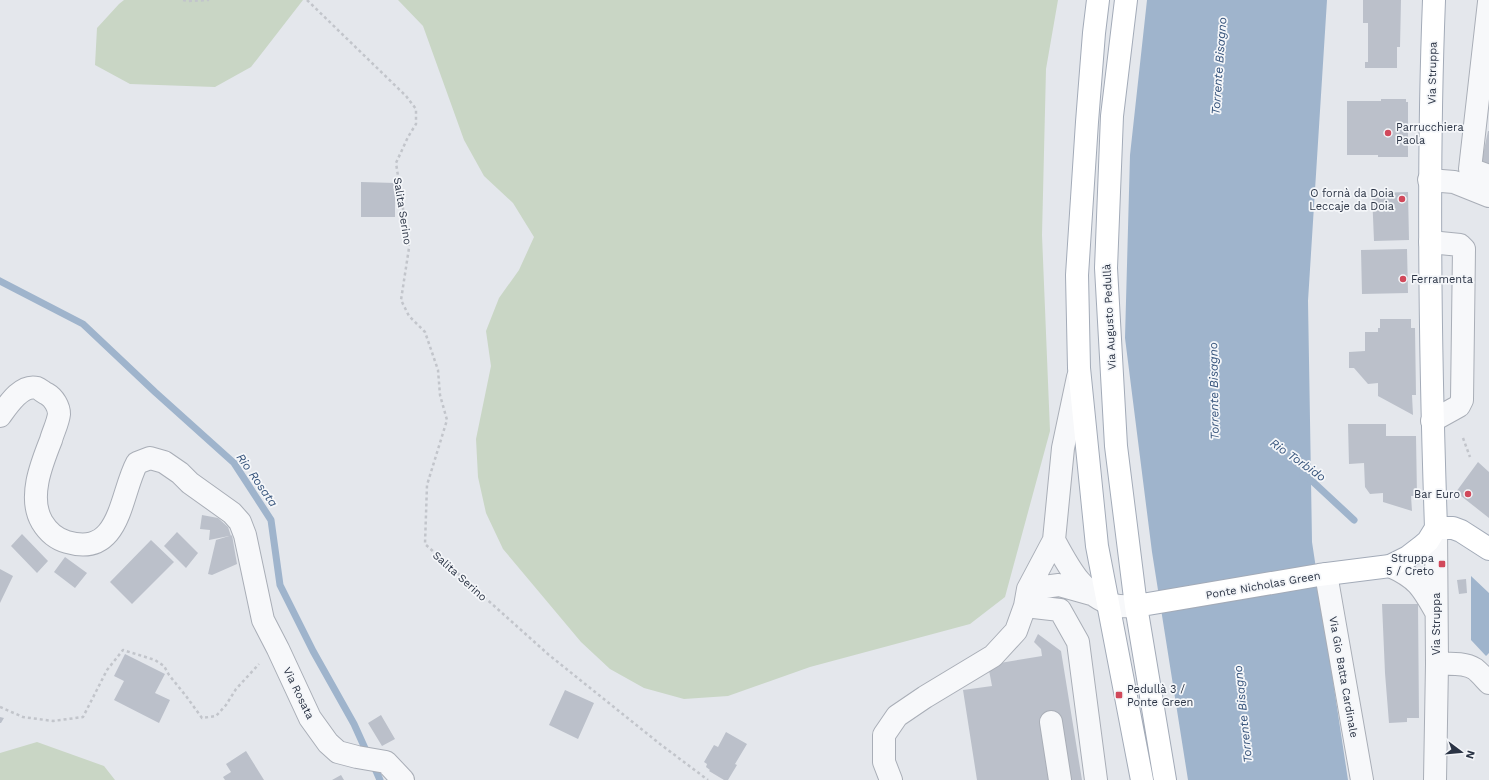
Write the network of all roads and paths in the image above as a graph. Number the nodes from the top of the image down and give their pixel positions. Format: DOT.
graph roads {
  1 [pos="183,0"];
  2 [pos="209,0"];
  3 [pos="307,0"];
  4 [pos="1098,0"];
  5 [pos="1126,0"];
  6 [pos="1434,0"];
  7 [pos="1489,2"];
  8 [pos="1489,176"];
  9 [pos="1430,180"];
  10 [pos="1489,196"];
  11 [pos="1430,242"];
  12 [pos="1080,368"];
  13 [pos="0,416"];
  14 [pos="1432,421"];
  15 [pos="1463,438"];
  16 [pos="1470,457"];
  17 [pos="1436,528"];
  18 [pos="1054,540"];
  19 [pos="1489,549"];
  20 [pos="1390,566"];
  21 [pos="1323,575"];
  22 [pos="1027,597"];
  23 [pos="1100,598"];
  24 [pos="1136,606"];
  25 [pos="1436,613"];
  26 [pos="278,649"];
  27 [pos="1437,664"];
  28 [pos="1489,683"];
  29 [pos="0,707"];
  30 [pos="1050,722"];
  31 [pos="403,780"];
  32 [pos="708,780"];
  33 [pos="891,780"];
  34 [pos="1060,780"];
  35 [pos="1096,780"];
  36 [pos="1142,780"];
  37 [pos="1165,780"];
  38 [pos="1362,780"];
  39 [pos="1435,780"];
  1 -- 2 [label="path"];
  3 -- 32 [label="path, Salita Serino"];
  4 -- 12 [label="main road"];
  5 -- 24 [label="main road, Via Augusto Pedullà"];
  6 -- 9 [label="main road, Via Struppa"];
  7 -- 8 [label="street"];
  9 -- 10 [label="street"];
  9 -- 11 [label="main road, Via Struppa"];
  11 -- 14 [label="main road, Via Struppa"];
  11 -- 14 [label="street"];
  12 -- 18 [label="street"];
  12 -- 23 [label="main road"];
  13 -- 26 [label="street, Via Rosata"];
  14 -- 17 [label="main road, Via Struppa"];
  15 -- 16 [label="path"];
  17 -- 19 [label="main road"];
  17 -- 20 [label="main road, Ponte Nicholas Green"];
  17 -- 25 [label="street, Via Struppa"];
  18 -- 22 [label="street"];
  18 -- 23 [label="street"];
  20 -- 21 [label="main road, Ponte Nicholas Green"];
  20 -- 25 [label="street"];
  21 -- 24 [label="main road, Ponte Nicholas Green"];
  21 -- 38 [label="street, Via Gio Batta Cardinale"];
  22 -- 23 [label="street"];
  22 -- 33 [label="street"];
  22 -- 35 [label="street"];
  23 -- 24 [label="street"];
  23 -- 36 [label="main road"];
  24 -- 37 [label="main road, Via Augusto Pedullà"];
  25 -- 27 [label="street, Via Struppa"];
  26 -- 29 [label="path"];
  26 -- 31 [label="street, Via Rosata"];
  27 -- 28 [label="street"];
  27 -- 39 [label="street, Via Struppa"];
  30 -- 34 [label="street"];
}
